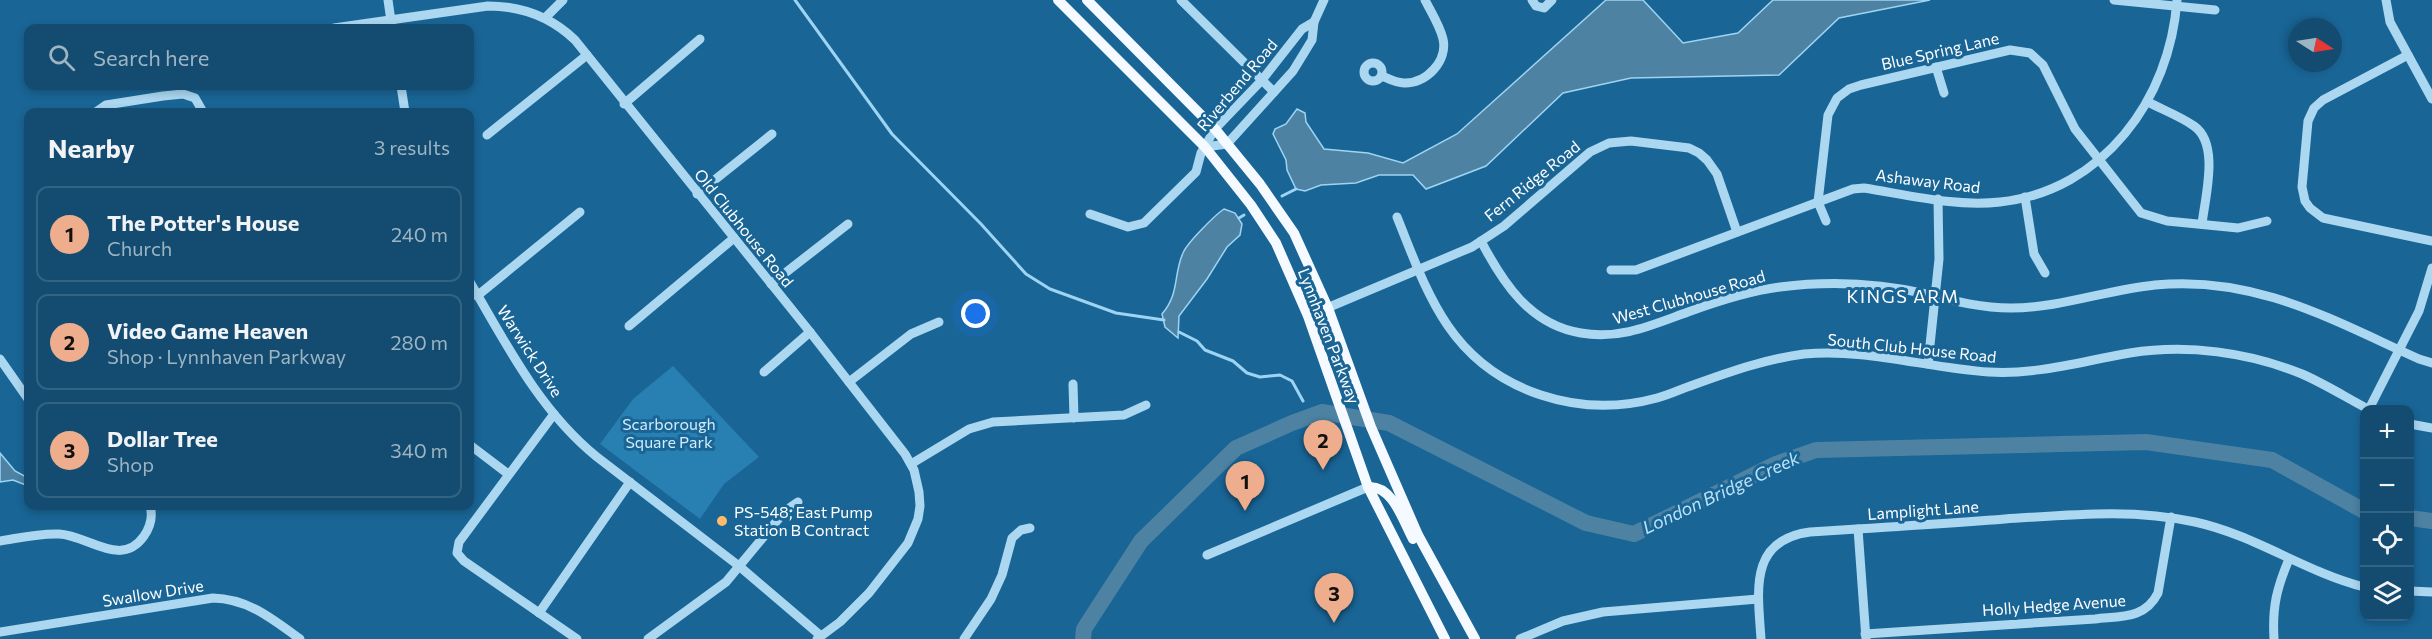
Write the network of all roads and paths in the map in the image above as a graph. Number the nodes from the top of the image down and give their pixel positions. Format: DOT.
graph roads {
  1 [pos="388,0"];
  2 [pos="563,0"];
  3 [pos="1058,0"];
  4 [pos="1087,0"];
  5 [pos="1181,0"];
  6 [pos="1324,0"];
  7 [pos="1425,0"];
  8 [pos="1532,0"];
  9 [pos="1552,0"];
  10 [pos="2114,0"];
  11 [pos="2385,0"];
  12 [pos="2177,3"];
  13 [pos="2215,10"];
  14 [pos="545,18"];
  15 [pos="1314,22"];
  16 [pos="392,24"];
  17 [pos="700,39"];
  18 [pos="587,55"];
  19 [pos="2408,55"];
  20 [pos="1936,67"];
  21 [pos="1382,76"];
  22 [pos="1262,80"];
  23 [pos="402,90"];
  24 [pos="1274,92"];
  25 [pos="1944,93"];
  26 [pos="2432,99"];
  27 [pos="2148,102"];
  28 [pos="624,104"];
  29 [pos="102,108"];
  30 [pos="201,108"];
  31 [pos="404,108"];
  32 [pos="1215,129"];
  33 [pos="772,134"];
  34 [pos="487,135"];
  35 [pos="1227,144"];
  36 [pos="1205,147"];
  37 [pos="2099,161"];
  38 [pos="697,194"];
  39 [pos="2025,197"];
  40 [pos="1938,199"];
  41 [pos="1818,202"];
  42 [pos="580,212"];
  43 [pos="1090,214"];
  44 [pos="1397,217"];
  45 [pos="1826,221"];
  46 [pos="2267,221"];
  47 [pos="848,224"];
  48 [pos="2202,224"];
  49 [pos="1737,232"];
  50 [pos="734,238"];
  51 [pos="1481,241"];
  52 [pos="2432,241"];
  53 [pos="2432,268"];
  54 [pos="1418,270"];
  55 [pos="1611,270"];
  56 [pos="2045,273"];
  57 [pos="771,284"];
  58 [pos="474,290"];
  59 [pos="477,296"];
  60 [pos="1935,297"];
  61 [pos="1328,308"];
  62 [pos="1308,316"];
  63 [pos="939,322"];
  64 [pos="628,326"];
  65 [pos="810,332"];
  66 [pos="2400,351"];
  67 [pos="0,359"];
  68 [pos="2432,363"];
  69 [pos="1928,364"];
  70 [pos="764,372"];
  71 [pos="849,382"];
  72 [pos="1073,384"];
  73 [pos="24,393"];
  74 [pos="1146,405"];
  75 [pos="2362,405"];
  76 [pos="2372,405"];
  77 [pos="554,414"];
  78 [pos="1074,418"];
  79 [pos="2414,425"];
  80 [pos="2432,428"];
  81 [pos="474,448"];
  82 [pos="911,464"];
  83 [pos="508,474"];
  84 [pos="630,482"];
  85 [pos="1368,487"];
  86 [pos="798,502"];
  87 [pos="150,510"];
  88 [pos="2171,517"];
  89 [pos="1030,528"];
  90 [pos="1858,529"];
  91 [pos="0,541"];
  92 [pos="1428,554"];
  93 [pos="1207,555"];
  94 [pos="2289,559"];
  95 [pos="739,566"];
  96 [pos="2360,585"];
  97 [pos="2414,591"];
  98 [pos="2432,592"];
  99 [pos="1758,599"];
  100 [pos="539,613"];
  101 [pos="0,633"];
  102 [pos="1866,636"];
  103 [pos="819,638"];
  104 [pos="300,639"];
  105 [pos="578,639"];
  106 [pos="648,639"];
  107 [pos="964,639"];
  108 [pos="1445,639"];
  109 [pos="1475,639"];
  110 [pos="1520,639"];
  111 [pos="1761,639"];
  112 [pos="2274,639"];
  1 -- 16 [label="street"];
  2 -- 14 [label="street"];
  3 -- 36 [label="main road, Lynnhaven Parkway"];
  4 -- 32 [label="main road, Lynnhaven Parkway"];
  5 -- 22 [label="street"];
  6 -- 15 [label="street, Riverbend Road"];
  7 -- 21 [label="street"];
  8 -- 9 [label="street"];
  10 -- 12 [label="street"];
  11 -- 19 [label="street"];
  12 -- 13 [label="street"];
  12 -- 27 [label="street, Ashaway Road"];
  14 -- 16 [label="street, Old Clubhouse Road"];
  14 -- 18 [label="street, Old Clubhouse Road"];
  15 -- 22 [label="street, Riverbend Road"];
  15 -- 24 [label="street, Riverbend Road"];
  17 -- 28 [label="street"];
  18 -- 28 [label="street, Old Clubhouse Road"];
  18 -- 34 [label="street"];
  19 -- 26 [label="street"];
  19 -- 52 [label="street"];
  20 -- 25 [label="street"];
  20 -- 37 [label="street, Blue Spring Lane"];
  20 -- 41 [label="street, Blue Spring Lane"];
  22 -- 24 [label="street"];
  22 -- 32 [label="street, Riverbend Road"];
  23 -- 31 [label="street"];
  24 -- 35 [label="street, Riverbend Road"];
  27 -- 37 [label="street, Ashaway Road"];
  27 -- 48 [label="street"];
  28 -- 38 [label="street, Old Clubhouse Road"];
  29 -- 30 [label="street"];
  32 -- 35 [label="main road, Lynnhaven Parkway"];
  32 -- 36 [label="street, Riverbend Road"];
  33 -- 38 [label="street"];
  35 -- 36 [label="street, Riverbend Road"];
  35 -- 61 [label="main road, Lynnhaven Parkway"];
  36 -- 43 [label="street"];
  36 -- 62 [label="main road, Lynnhaven Parkway"];
  37 -- 39 [label="street, Ashaway Road"];
  37 -- 48 [label="street, Blue Spring Lane"];
  38 -- 50 [label="street, Old Clubhouse Road"];
  39 -- 40 [label="street, Ashaway Road"];
  39 -- 56 [label="street"];
  40 -- 41 [label="street, Ashaway Road"];
  40 -- 60 [label="street"];
  41 -- 45 [label="street"];
  41 -- 49 [label="street, Ashaway Road"];
  42 -- 59 [label="street"];
  44 -- 54 [label="street, South Club House Road"];
  46 -- 48 [label="street, Blue Spring Lane"];
  47 -- 57 [label="street"];
  49 -- 51 [label="street, Fern Ridge Road"];
  49 -- 55 [label="street, Ashaway Road"];
  50 -- 57 [label="street, Old Clubhouse Road"];
  50 -- 64 [label="street"];
  51 -- 54 [label="street, Fern Ridge Road"];
  51 -- 60 [label="street, West Clubhouse Road"];
  53 -- 66 [label="street"];
  54 -- 61 [label="street, Fern Ridge Road"];
  54 -- 69 [label="street, South Club House Road"];
  57 -- 65 [label="street, Old Clubhouse Road"];
  58 -- 59 [label="street, Warwick Drive"];
  59 -- 77 [label="street, Warwick Drive"];
  60 -- 66 [label="street, West Clubhouse Road"];
  60 -- 69 [label="street"];
  61 -- 62 [label="street, Fern Ridge Road"];
  61 -- 92 [label="main road, Lynnhaven Parkway"];
  62 -- 85 [label="main road, Lynnhaven Parkway"];
  63 -- 71 [label="street"];
  65 -- 70 [label="street"];
  65 -- 71 [label="street, Old Clubhouse Road"];
  66 -- 68 [label="street, West Clubhouse Road"];
  66 -- 76 [label="street"];
  67 -- 73 [label="street"];
  69 -- 75 [label="street, South Club House Road"];
  71 -- 82 [label="street, Old Clubhouse Road"];
  72 -- 78 [label="street"];
  74 -- 78 [label="street"];
  77 -- 83 [label="street"];
  77 -- 84 [label="street, Warwick Drive"];
  78 -- 82 [label="street"];
  79 -- 80 [label="street"];
  81 -- 83 [label="street"];
  82 -- 103 [label="street, Old Clubhouse Road"];
  83 -- 100 [label="street"];
  84 -- 95 [label="street, Warwick Drive"];
  84 -- 100 [label="street"];
  85 -- 92 [label="main road"];
  85 -- 93 [label="street"];
  85 -- 108 [label="main road, Lynnhaven Parkway"];
  86 -- 95 [label="street"];
  87 -- 91 [label="street"];
  88 -- 90 [label="street, Lamplight Lane"];
  88 -- 94 [label="street, Lamplight Lane"];
  88 -- 102 [label="street, Holly Hedge Avenue"];
  89 -- 107 [label="street"];
  90 -- 99 [label="street, Lamplight Lane"];
  90 -- 102 [label="street"];
  92 -- 109 [label="main road, Lynnhaven Parkway"];
  94 -- 96 [label="street, Lamplight Lane"];
  94 -- 112 [label="street"];
  95 -- 103 [label="street, Warwick Drive"];
  95 -- 106 [label="street"];
  97 -- 98 [label="street"];
  99 -- 110 [label="street"];
  99 -- 111 [label="street, Lamplight Lane"];
  100 -- 105 [label="street"];
  101 -- 104 [label="street, Swallow Drive"];
}
